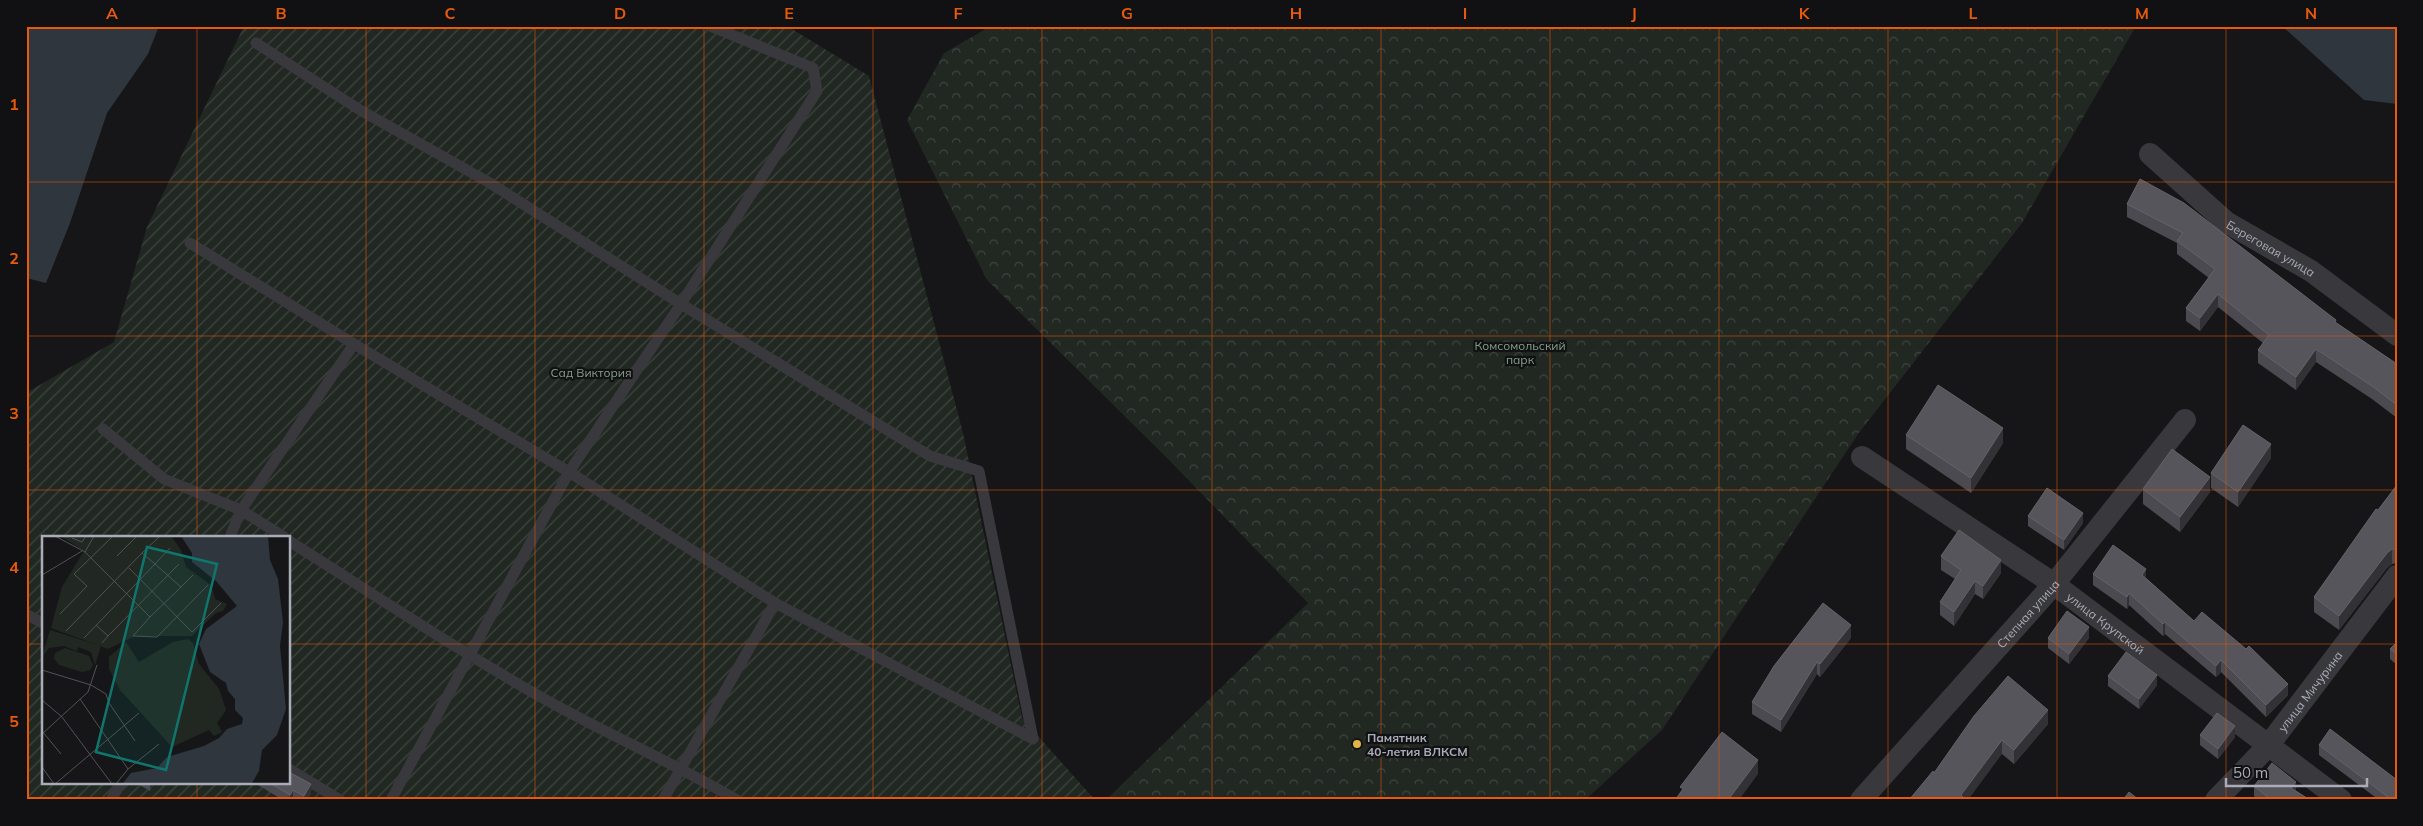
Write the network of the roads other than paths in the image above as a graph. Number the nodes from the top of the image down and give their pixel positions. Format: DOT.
graph roads {
  1 [pos="710,26"];
  2 [pos="256,43"];
  3 [pos="2150,154"];
  4 [pos="190,243"];
  5 [pos="681,304"];
  6 [pos="2397,335"];
  7 [pos="354,344"];
  8 [pos="2185,420"];
  9 [pos="103,428"];
  10 [pos="1862,458"];
  11 [pos="569,472"];
  12 [pos="241,510"];
  13 [pos="230,536"];
  14 [pos="282,536"];
  15 [pos="290,542"];
  16 [pos="2397,576"];
  17 [pos="2054,584"];
  18 [pos="775,603"];
  19 [pos="26,614"];
  20 [pos="42,623"];
  21 [pos="468,655"];
  22 [pos="2268,746"];
  23 [pos="681,768"];
  24 [pos="290,771"];
  25 [pos="119,784"];
  26 [pos="112,800"];
  27 [pos="340,800"];
  28 [pos="391,800"];
  29 [pos="664,800"];
  30 [pos="736,800"];
  31 [pos="1860,800"];
  32 [pos="2216,800"];
  33 [pos="2341,800"];
  1 -- 5 [label="lane"];
  2 -- 5 [label="lane"];
  3 -- 6 [label="street, Береговая улица"];
  4 -- 7 [label="lane"];
  5 -- 11 [label="lane"];
  5 -- 18 [label="lane"];
  7 -- 11 [label="lane"];
  7 -- 12 [label="lane"];
  8 -- 17 [label="street, Степная улица"];
  9 -- 12 [label="lane"];
  10 -- 17 [label="street, улица Крупской"];
  11 -- 18 [label="lane"];
  11 -- 21 [label="lane"];
  12 -- 13 [label="lane"];
  12 -- 14 [label="lane"];
  15 -- 21 [label="lane"];
  16 -- 22 [label="street, улица Мичурина"];
  17 -- 22 [label="street, улица Крупской"];
  17 -- 31 [label="street, Степная улица"];
  18 -- 23 [label="lane"];
  19 -- 20 [label="lane"];
  21 -- 23 [label="lane"];
  21 -- 28 [label="lane"];
  22 -- 32 [label="street, улица Мичурина"];
  22 -- 33 [label="street, улица Крупской"];
  23 -- 29 [label="lane"];
  23 -- 30 [label="lane"];
  24 -- 27 [label="lane"];
  25 -- 26 [label="lane"];
}
